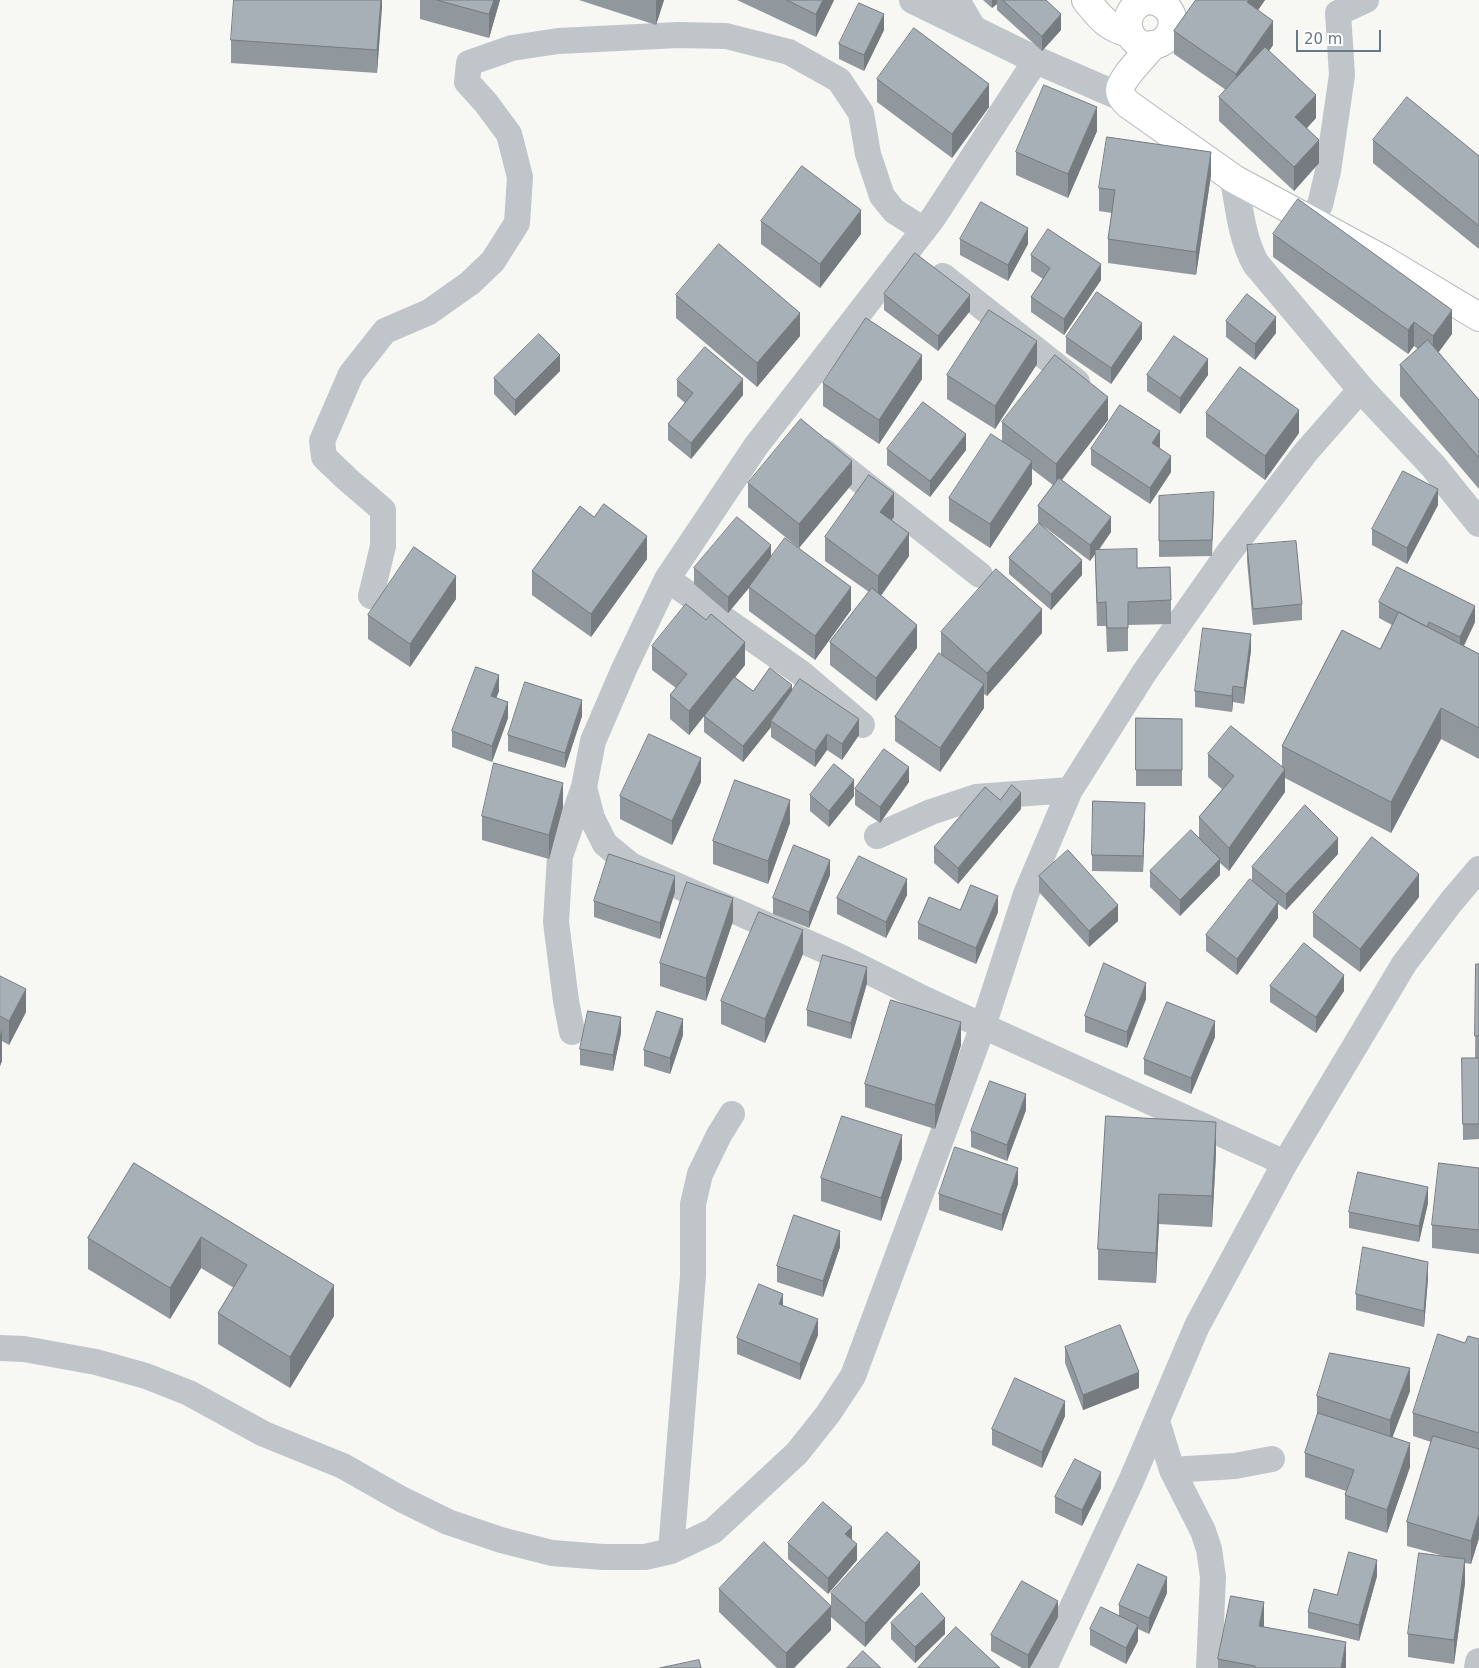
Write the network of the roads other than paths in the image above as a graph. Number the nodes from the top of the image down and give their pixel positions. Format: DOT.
graph roads {
  1 [pos="914,0"];
  2 [pos="957,0"];
  3 [pos="1086,0"];
  4 [pos="1366,0"];
  5 [pos="1152,3"];
  6 [pos="974,29"];
  7 [pos="1141,39"];
  8 [pos="1036,60"];
  9 [pos="1121,97"];
  10 [pos="1234,179"];
  11 [pos="1310,220"];
  12 [pos="916,240"];
  13 [pos="1479,318"];
  14 [pos="1361,389"];
  15 [pos="1097,398"];
  16 [pos="791,426"];
  17 [pos="1479,523"];
  18 [pos="980,575"];
  19 [pos="667,579"];
  20 [pos="371,596"];
  21 [pos="862,725"];
  22 [pos="584,788"];
  23 [pos="1070,790"];
  24 [pos="877,836"];
  25 [pos="1479,869"];
  26 [pos="983,1026"];
  27 [pos="572,1032"];
  28 [pos="732,1114"];
  29 [pos="1285,1162"];
  30 [pos="0,1336"];
  31 [pos="12,1349"];
  32 [pos="1157,1421"];
  33 [pos="1272,1459"];
  34 [pos="1172,1470"];
  35 [pos="671,1551"];
  36 [pos="1479,1662"];
  37 [pos="1044,1668"];
  38 [pos="1209,1668"];
  39 [pos="1478,1668"];
  1 -- 6 [label="street"];
  2 -- 6 [label="street"];
  3 -- 7 [label="main road"];
  4 -- 11 [label="street"];
  5 -- 7 [label="main road"];
  5 -- 7 [label="main road"];
  6 -- 8 [label="street"];
  7 -- 9 [label="main road"];
  8 -- 9 [label="street"];
  8 -- 12 [label="street"];
  9 -- 10 [label="main road"];
  10 -- 11 [label="main road"];
  10 -- 14 [label="street"];
  11 -- 13 [label="main road"];
  12 -- 15 [label="street"];
  12 -- 16 [label="street"];
  12 -- 20 [label="street"];
  14 -- 17 [label="street"];
  14 -- 23 [label="street"];
  16 -- 18 [label="street"];
  16 -- 19 [label="street"];
  19 -- 21 [label="street"];
  19 -- 22 [label="street"];
  22 -- 26 [label="street"];
  22 -- 27 [label="street"];
  23 -- 24 [label="street"];
  23 -- 26 [label="street"];
  25 -- 29 [label="street"];
  26 -- 29 [label="street"];
  26 -- 35 [label="street"];
  28 -- 35 [label="street"];
  29 -- 32 [label="street"];
  30 -- 31 [label="street"];
  31 -- 35 [label="street"];
  32 -- 34 [label="street"];
  32 -- 37 [label="street"];
  33 -- 34 [label="street"];
  34 -- 38 [label="street"];
  36 -- 39 [label="street"];
}
